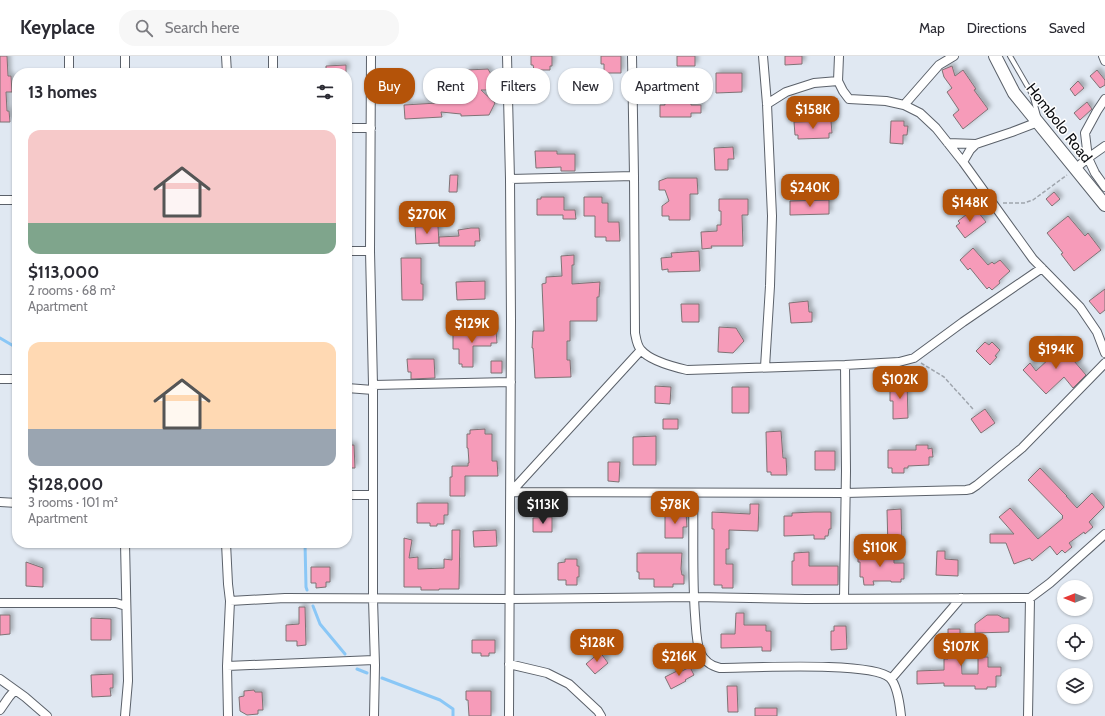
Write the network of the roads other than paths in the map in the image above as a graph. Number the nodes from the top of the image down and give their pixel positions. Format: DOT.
graph roads {
  1 [pos="70,56"];
  2 [pos="125,56"];
  3 [pos="226,56"];
  4 [pos="273,56"];
  5 [pos="371,56"];
  6 [pos="507,56"];
  7 [pos="632,56"];
  8 [pos="763,56"];
  9 [pos="839,56"];
  10 [pos="954,56"];
  11 [pos="995,56"];
  12 [pos="1010,56"];
  13 [pos="1103,56"];
  14 [pos="1105,61"];
  15 [pos="70,68"];
  16 [pos="125,68"];
  17 [pos="227,68"];
  18 [pos="273,68"];
  19 [pos="838,81"];
  20 [pos="1105,99"];
  21 [pos="767,104"];
  22 [pos="904,105"];
  23 [pos="1040,125"];
  24 [pos="352,128"];
  25 [pos="371,128"];
  26 [pos="948,143"];
  27 [pos="976,144"];
  28 [pos="1105,146"];
  29 [pos="1088,158"];
  30 [pos="963,162"];
  31 [pos="1075,169"];
  32 [pos="634,176"];
  33 [pos="510,179"];
  34 [pos="1105,187"];
  35 [pos="0,200"];
  36 [pos="12,200"];
  37 [pos="1105,205"];
  38 [pos="352,251"];
  39 [pos="370,251"];
  40 [pos="1042,268"];
  41 [pos="641,350"];
  42 [pos="1105,353"];
  43 [pos="1105,363"];
  44 [pos="845,366"];
  45 [pos="765,367"];
  46 [pos="0,379"];
  47 [pos="12,379"];
  48 [pos="511,382"];
  49 [pos="373,387"];
  50 [pos="352,388"];
  51 [pos="511,492"];
  52 [pos="693,493"];
  53 [pos="845,493"];
  54 [pos="352,495"];
  55 [pos="373,495"];
  56 [pos="0,502"];
  57 [pos="12,502"];
  58 [pos="1105,534"];
  59 [pos="125,548"];
  60 [pos="226,548"];
  61 [pos="694,597"];
  62 [pos="961,598"];
  63 [pos="1030,598"];
  64 [pos="373,599"];
  65 [pos="510,599"];
  66 [pos="844,599"];
  67 [pos="230,601"];
  68 [pos="0,603"];
  69 [pos="126,606"];
  70 [pos="374,660"];
  71 [pos="510,664"];
  72 [pos="227,666"];
  73 [pos="0,679"];
  74 [pos="891,679"];
  75 [pos="15,690"];
  76 [pos="0,710"];
  77 [pos="47,716"];
  78 [pos="125,716"];
  79 [pos="228,716"];
  80 [pos="374,716"];
  81 [pos="509,716"];
  82 [pos="601,716"];
  83 [pos="901,716"];
  84 [pos="1028,716"];
  1 -- 15 [label="street"];
  2 -- 16 [label="street"];
  3 -- 17 [label="street"];
  4 -- 18 [label="street"];
  5 -- 25 [label="street"];
  6 -- 33 [label="street"];
  7 -- 32 [label="street"];
  8 -- 21 [label="street"];
  9 -- 19 [label="street"];
  10 -- 22 [label="street"];
  11 -- 23 [label="street, Hombolo Road"];
  12 -- 23 [label="lane"];
  13 -- 14 [label="street"];
  19 -- 21 [label="street"];
  19 -- 22 [label="street"];
  20 -- 29 [label="street"];
  21 -- 45 [label="street"];
  22 -- 26 [label="street"];
  23 -- 27 [label="street"];
  23 -- 31 [label="street, Hombolo Road"];
  24 -- 25 [label="street"];
  25 -- 39 [label="street"];
  26 -- 27 [label="street"];
  26 -- 30 [label="street"];
  27 -- 30 [label="street"];
  28 -- 29 [label="street"];
  29 -- 31 [label="street"];
  29 -- 34 [label="street"];
  30 -- 40 [label="street"];
  31 -- 37 [label="street, Hombolo Road"];
  32 -- 33 [label="street"];
  32 -- 41 [label="street"];
  33 -- 48 [label="street"];
  35 -- 36 [label="street"];
  38 -- 39 [label="street"];
  39 -- 49 [label="street"];
  40 -- 42 [label="street"];
  40 -- 44 [label="street"];
  41 -- 45 [label="street"];
  41 -- 51 [label="street"];
  43 -- 53 [label="street"];
  44 -- 45 [label="street"];
  44 -- 53 [label="street"];
  46 -- 47 [label="street"];
  48 -- 49 [label="street"];
  48 -- 51 [label="street"];
  49 -- 50 [label="street"];
  49 -- 55 [label="street"];
  51 -- 52 [label="street"];
  51 -- 65 [label="street"];
  52 -- 53 [label="street"];
  52 -- 61 [label="street"];
  53 -- 66 [label="street"];
  54 -- 55 [label="street"];
  55 -- 64 [label="street"];
  56 -- 57 [label="street"];
  58 -- 63 [label="street"];
  59 -- 69 [label="street"];
  60 -- 67 [label="street"];
  61 -- 65 [label="street"];
  61 -- 66 [label="street"];
  61 -- 74 [label="street"];
  62 -- 63 [label="street"];
  62 -- 66 [label="street"];
  62 -- 74 [label="street"];
  63 -- 84 [label="street"];
  64 -- 65 [label="street"];
  64 -- 67 [label="street"];
  64 -- 70 [label="street"];
  65 -- 71 [label="street"];
  67 -- 72 [label="street"];
  68 -- 69 [label="street"];
  69 -- 78 [label="street"];
  70 -- 72 [label="street"];
  70 -- 80 [label="street"];
  71 -- 81 [label="street"];
  71 -- 82 [label="street"];
  72 -- 79 [label="street"];
  73 -- 75 [label="street"];
  74 -- 83 [label="street"];
  75 -- 76 [label="street"];
  75 -- 77 [label="street"];
}
